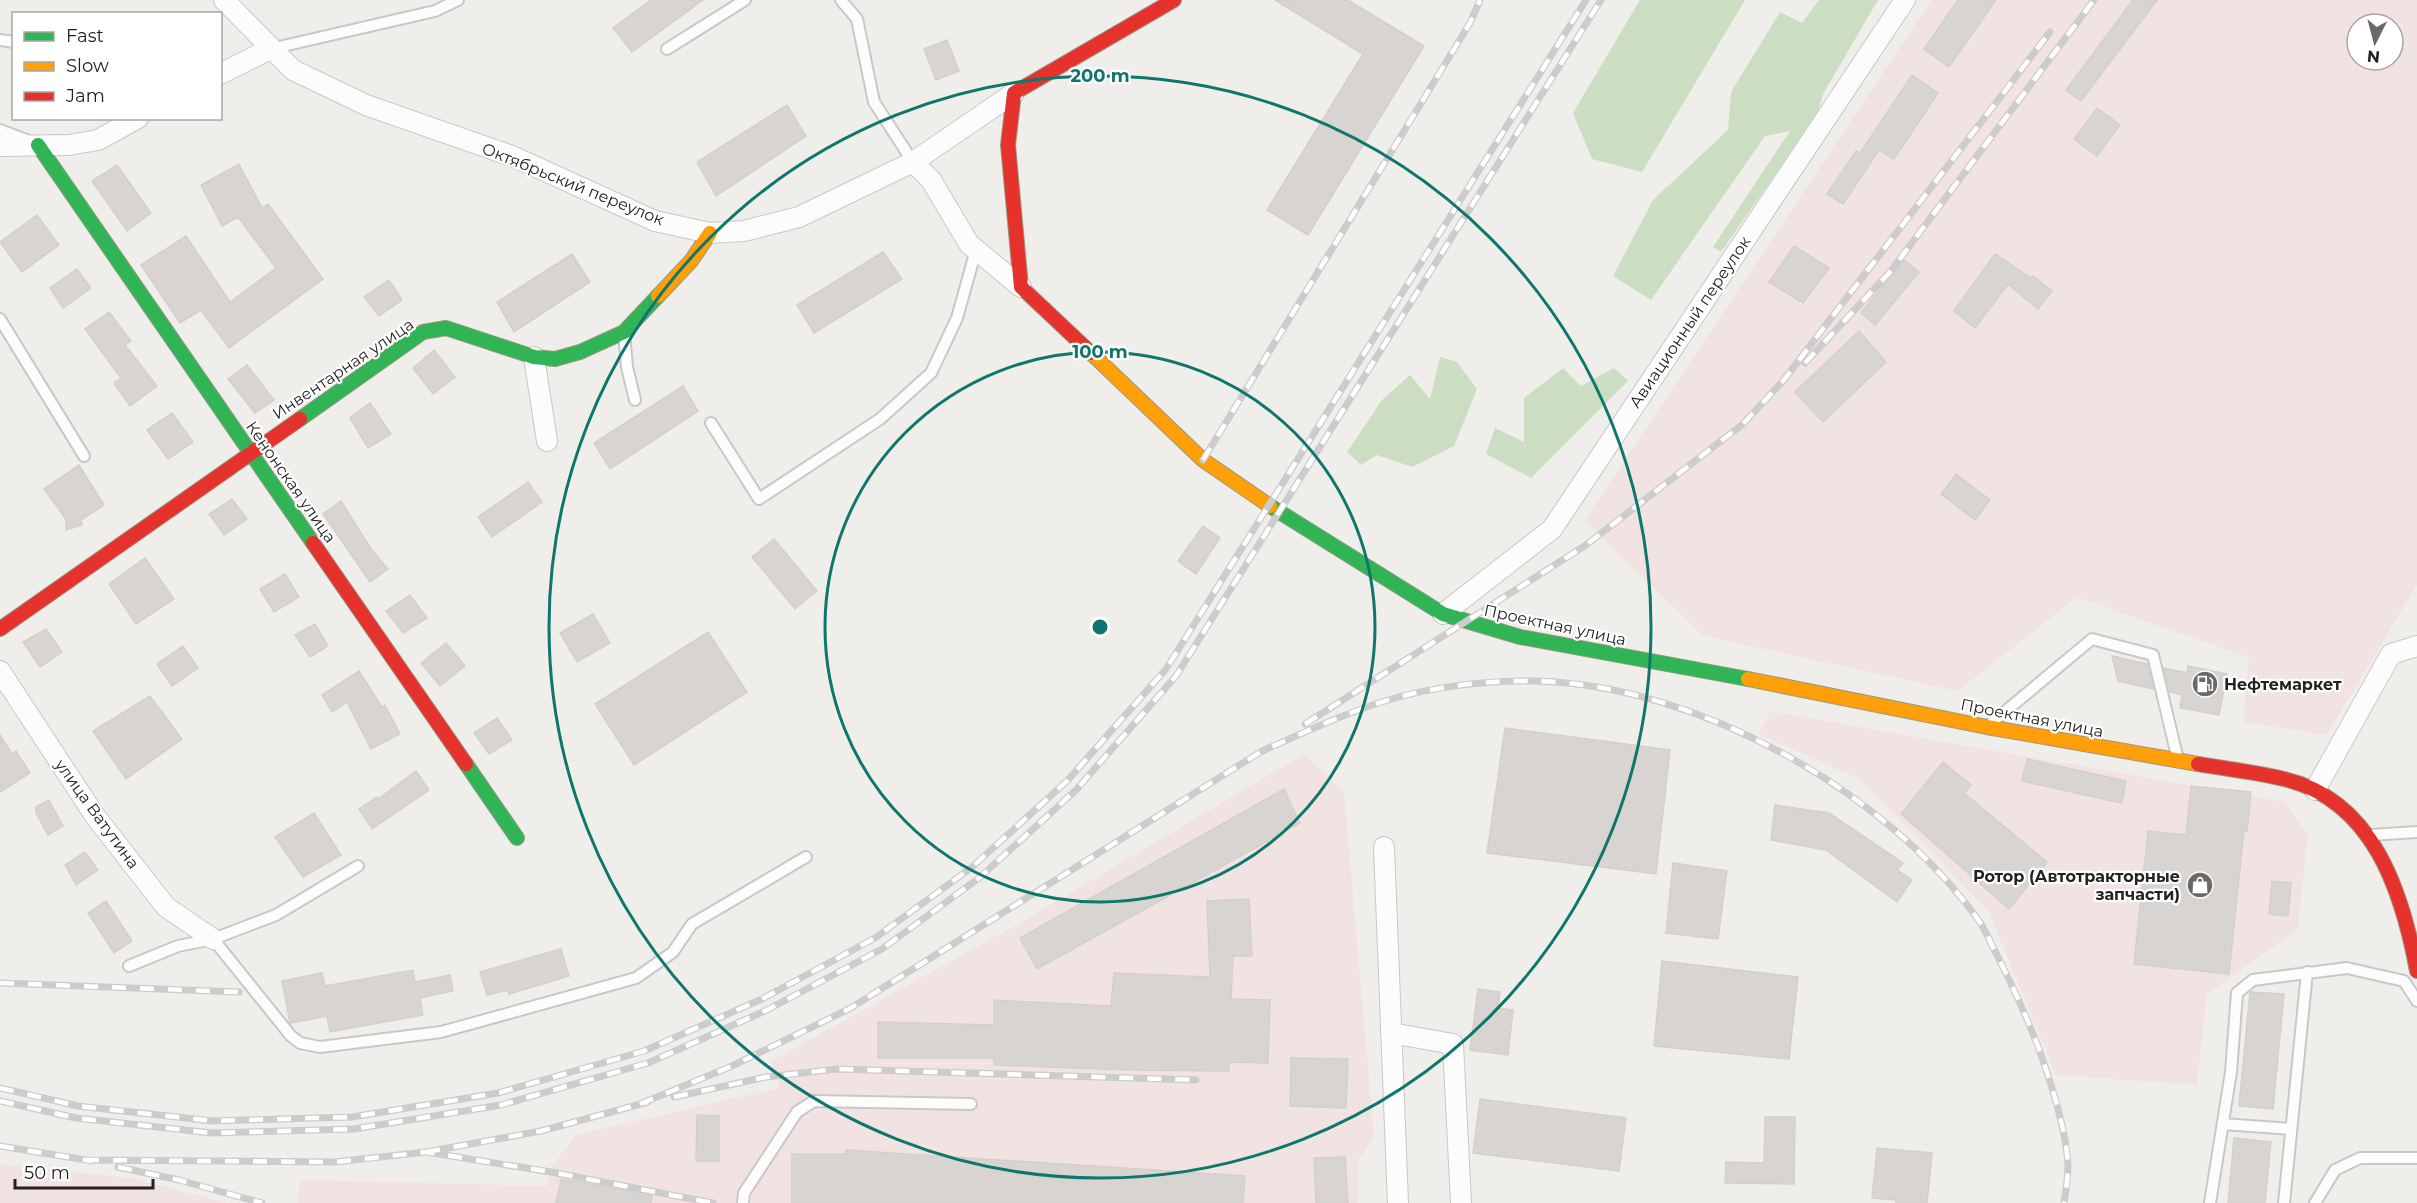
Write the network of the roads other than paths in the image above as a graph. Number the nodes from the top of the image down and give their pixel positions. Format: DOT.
graph roads {
  1 [pos="224,0"];
  2 [pos="458,0"];
  3 [pos="746,0"];
  4 [pos="841,0"];
  5 [pos="1174,0"];
  6 [pos="1905,0"];
  7 [pos="270,49"];
  8 [pos="668,49"];
  9 [pos="224,70"];
  10 [pos="1014,93"];
  11 [pos="134,120"];
  12 [pos="0,130"];
  13 [pos="38,145"];
  14 [pos="0,146"];
  15 [pos="913,162"];
  16 [pos="710,233"];
  17 [pos="976,250"];
  18 [pos="1021,287"];
  19 [pos="0,319"];
  20 [pos="624,332"];
  21 [pos="534,357"];
  22 [pos="635,400"];
  23 [pos="711,423"];
  24 [pos="547,441"];
  25 [pos="251,452"];
  26 [pos="84,456"];
  27 [pos="1443,614"];
  28 [pos="0,628"];
  29 [pos="2417,646"];
  30 [pos="0,671"];
  31 [pos="1987,727"];
  32 [pos="2179,761"];
  33 [pos="2315,790"];
  34 [pos="2417,832"];
  35 [pos="2368,836"];
  36 [pos="517,838"];
  37 [pos="1384,847"];
  38 [pos="806,857"];
  39 [pos="358,866"];
  40 [pos="213,939"];
  41 [pos="129,966"];
  42 [pos="2417,971"];
  43 [pos="2307,972"];
  44 [pos="2417,1001"];
  45 [pos="1391,1033"];
  46 [pos="971,1104"];
  47 [pos="2223,1124"];
  48 [pos="2291,1129"];
  49 [pos="2417,1158"];
  50 [pos="742,1203"];
  51 [pos="1398,1203"];
  52 [pos="1461,1203"];
  53 [pos="2210,1203"];
  54 [pos="2284,1203"];
  55 [pos="2315,1203"];
  1 -- 7 [label="street, Октябрьский переулок"];
  2 -- 7 [label="lane"];
  3 -- 8 [label="lane"];
  4 -- 15 [label="lane"];
  5 -- 10 [label="street"];
  6 -- 27 [label="street, Авиационный переулок"];
  7 -- 9 [label="street"];
  7 -- 16 [label="street, Октябрьский переулок"];
  10 -- 15 [label="street, Октябрьский переулок"];
  10 -- 18 [label="street"];
  11 -- 13 [label="street"];
  12 -- 13 [label="lane"];
  13 -- 14 [label="street"];
  13 -- 25 [label="street, Кенонская улица"];
  15 -- 16 [label="street, Октябрьский переулок"];
  15 -- 17 [label="street"];
  16 -- 20 [label="street, Инвентарная улица"];
  17 -- 18 [label="street"];
  17 -- 23 [label="lane"];
  18 -- 27 [label="street, Проектная улица"];
  19 -- 26 [label="lane"];
  20 -- 21 [label="street, Инвентарная улица"];
  20 -- 22 [label="lane"];
  21 -- 24 [label="street"];
  21 -- 25 [label="street, Инвентарная улица"];
  25 -- 28 [label="street, Инвентарная улица"];
  25 -- 36 [label="street, Кенонская улица"];
  27 -- 31 [label="street, Проектная улица"];
  29 -- 33 [label="street"];
  30 -- 40 [label="street, улица Ватутина"];
  31 -- 32 [label="street, Проектная улица"];
  31 -- 32 [label="lane"];
  32 -- 33 [label="street, Проектная улица"];
  33 -- 35 [label="street, Проектная улица"];
  34 -- 35 [label="lane"];
  35 -- 42 [label="street, Проектная улица"];
  37 -- 45 [label="street"];
  38 -- 40 [label="lane"];
  39 -- 40 [label="lane"];
  40 -- 41 [label="lane"];
  43 -- 44 [label="lane"];
  43 -- 47 [label="lane"];
  43 -- 48 [label="lane"];
  45 -- 51 [label="street"];
  45 -- 52 [label="street"];
  46 -- 50 [label="lane"];
  47 -- 48 [label="lane"];
  47 -- 53 [label="lane"];
  48 -- 54 [label="lane"];
  49 -- 55 [label="lane"];
}
